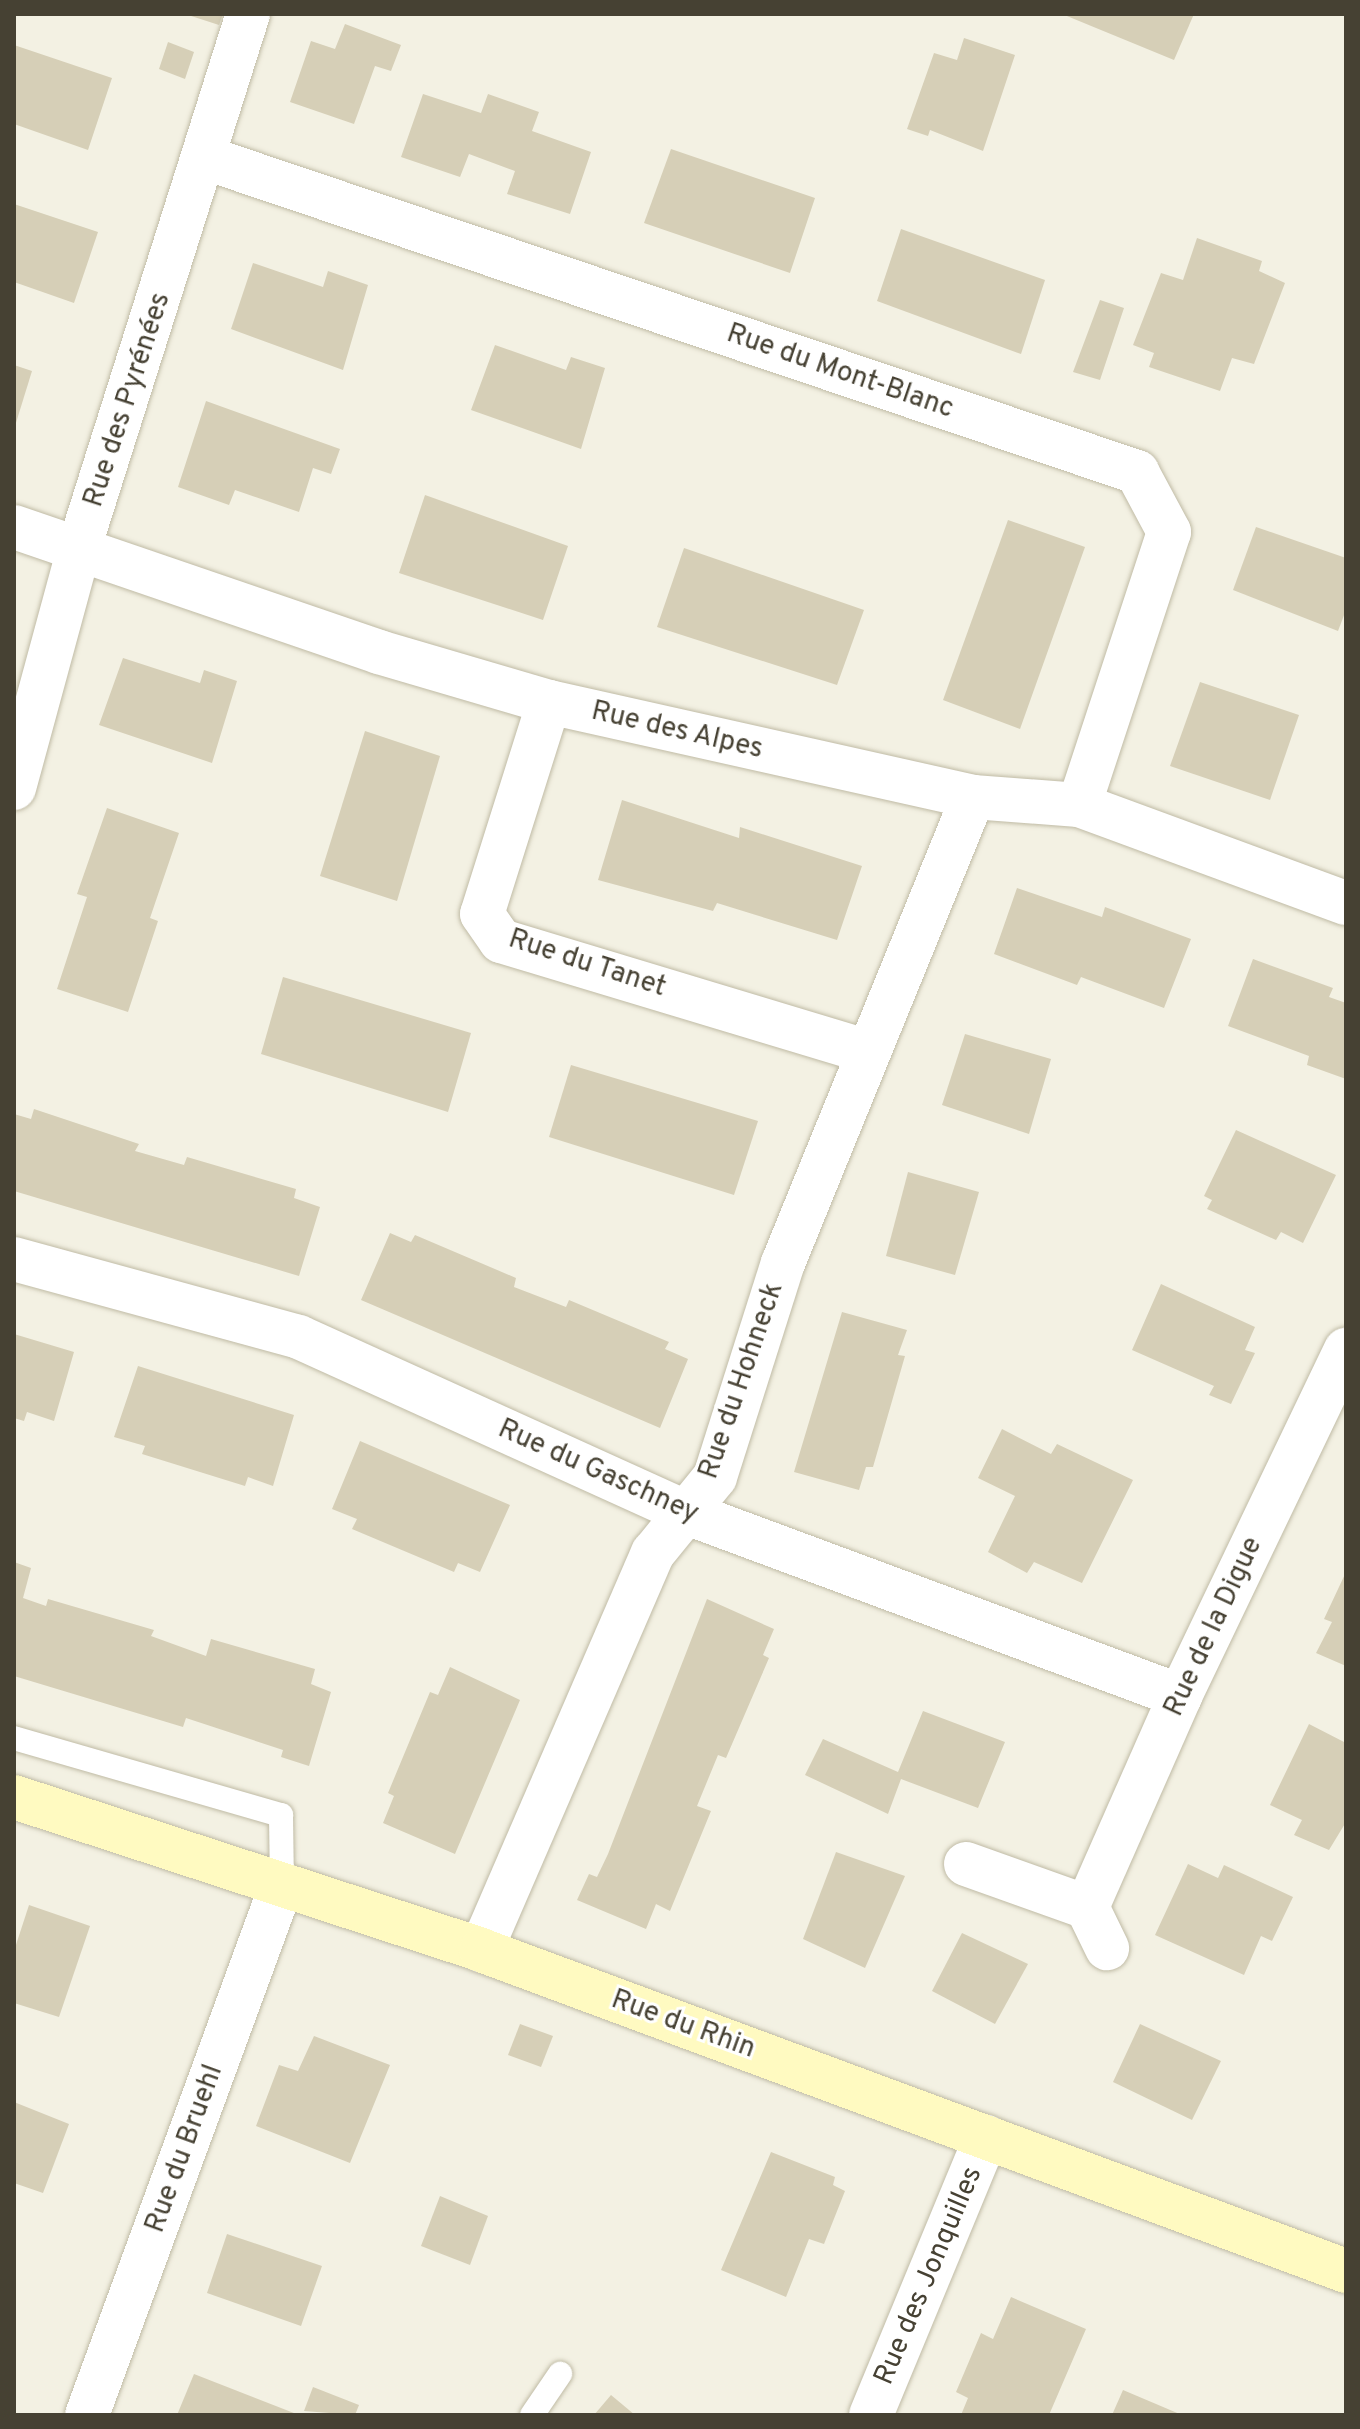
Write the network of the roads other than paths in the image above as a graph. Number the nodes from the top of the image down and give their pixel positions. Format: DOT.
graph roads {
  1 [pos="248,14"];
  2 [pos="206,158"];
  3 [pos="14,527"];
  4 [pos="79,548"];
  5 [pos="549,702"];
  6 [pos="14,788"];
  7 [pos="973,797"];
  8 [pos="1079,805"];
  9 [pos="1346,903"];
  10 [pos="868,1052"];
  11 [pos="14,1259"];
  12 [pos="1346,1350"];
  13 [pos="687,1513"];
  14 [pos="1180,1696"];
  15 [pos="14,1738"];
  16 [pos="14,1797"];
  17 [pos="966,1864"];
  18 [pos="282,1884"];
  19 [pos="1087,1907"];
  20 [pos="1107,1948"];
  21 [pos="481,1950"];
  22 [pos="986,2137"];
  23 [pos="1346,2271"];
  24 [pos="560,2374"];
  25 [pos="87,2415"];
  26 [pos="532,2415"];
  27 [pos="871,2415"];
  1 -- 2 [label="street, Rue des Pyrénées"];
  2 -- 4 [label="street, Rue des Pyrénées"];
  2 -- 8 [label="street, Rue du Mont-Blanc"];
  3 -- 4 [label="street, Rue des Alpes"];
  4 -- 5 [label="street, Rue des Alpes"];
  4 -- 6 [label="street, Rue des Pyrénées"];
  5 -- 7 [label="street, Rue des Alpes"];
  5 -- 10 [label="street, Rue du Tanet"];
  7 -- 8 [label="street, Rue des Alpes"];
  7 -- 10 [label="street, Rue du Hohneck"];
  8 -- 9 [label="street, Rue des Alpes"];
  10 -- 13 [label="street, Rue du Hohneck"];
  11 -- 13 [label="street, Rue du Gaschney"];
  12 -- 14 [label="street, Rue de la Digue"];
  13 -- 14 [label="street, Rue du Gaschney"];
  13 -- 21 [label="street, Rue du Hohneck"];
  14 -- 19 [label="street, Rue de la Digue"];
  15 -- 18 [label="lane"];
  16 -- 18 [label="street, Rue du Rhin"];
  17 -- 19 [label="street"];
  18 -- 21 [label="street, Rue du Rhin"];
  18 -- 25 [label="street, Rue du Bruehl"];
  19 -- 20 [label="street"];
  21 -- 22 [label="street, Rue du Rhin"];
  22 -- 23 [label="street, Rue du Rhin"];
  22 -- 27 [label="street, Rue des Jonquilles"];
  24 -- 26 [label="lane"];
}
